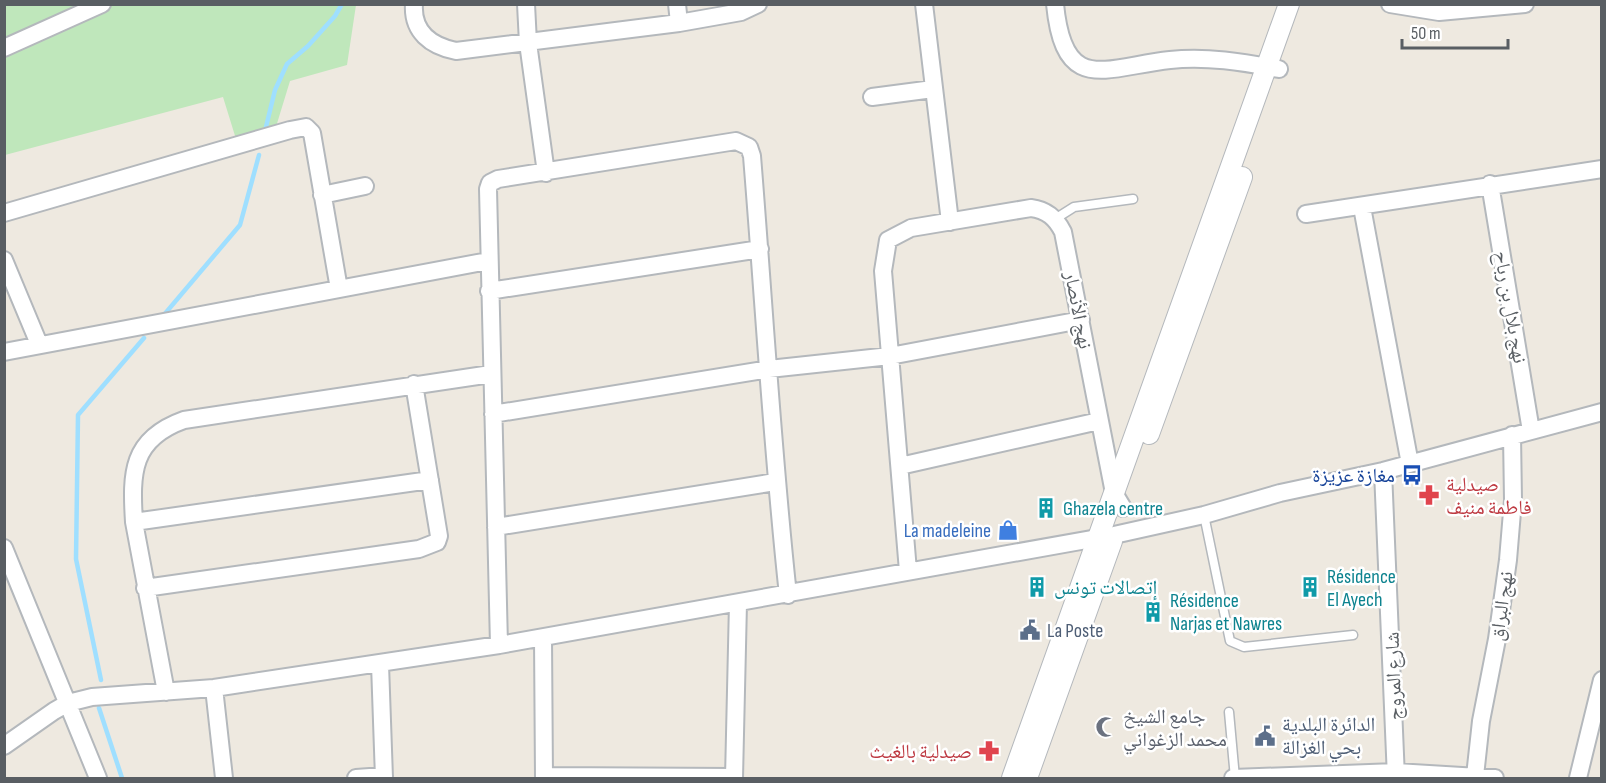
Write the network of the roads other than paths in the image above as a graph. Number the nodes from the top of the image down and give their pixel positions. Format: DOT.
graph roads {
  1 [pos="102,4"];
  2 [pos="414,4"];
  3 [pos="526,4"];
  4 [pos="678,4"];
  5 [pos="758,4"];
  6 [pos="924,4"];
  7 [pos="1055,4"];
  8 [pos="1289,4"];
  9 [pos="1302,4"];
  10 [pos="1390,4"];
  11 [pos="1525,4"];
  12 [pos="679,23"];
  13 [pos="528,43"];
  14 [pos="4,48"];
  15 [pos="1273,68"];
  16 [pos="933,89"];
  17 [pos="872,97"];
  18 [pos="1602,169"];
  19 [pos="546,173"];
  20 [pos="1490,184"];
  21 [pos="365,186"];
  22 [pos="322,195"];
  23 [pos="1133,199"];
  24 [pos="1362,207"];
  25 [pos="4,213"];
  26 [pos="1306,214"];
  27 [pos="1055,219"];
  28 [pos="950,222"];
  29 [pos="760,249"];
  30 [pos="4,260"];
  31 [pos="488,261"];
  32 [pos="339,289"];
  33 [pos="489,291"];
  34 [pos="1082,320"];
  35 [pos="39,344"];
  36 [pos="4,352"];
  37 [pos="890,356"];
  38 [pos="769,369"];
  39 [pos="491,374"];
  40 [pos="414,384"];
  41 [pos="1602,412"];
  42 [pos="494,414"];
  43 [pos="1099,421"];
  44 [pos="1531,431"];
  45 [pos="1512,435"];
  46 [pos="1410,464"];
  47 [pos="900,466"];
  48 [pos="1383,471"];
  49 [pos="430,480"];
  50 [pos="775,482"];
  51 [pos="1119,500"];
  52 [pos="1204,514"];
  53 [pos="134,522"];
  54 [pos="496,527"];
  55 [pos="1107,535"];
  56 [pos="4,548"];
  57 [pos="908,571"];
  58 [pos="146,588"];
  59 [pos="788,595"];
  60 [pos="738,603"];
  61 [pos="1353,635"];
  62 [pos="543,638"];
  63 [pos="500,645"];
  64 [pos="380,664"];
  65 [pos="1602,680"];
  66 [pos="214,687"];
  67 [pos="166,692"];
  68 [pos="68,703"];
  69 [pos="1229,712"];
  70 [pos="4,746"];
  71 [pos="1396,775"];
  72 [pos="1475,776"];
  73 [pos="544,777"];
  74 [pos="98,778"];
  75 [pos="224,778"];
  76 [pos="356,778"];
  77 [pos="384,778"];
  78 [pos="734,778"];
  79 [pos="1012,778"];
  80 [pos="1027,778"];
  81 [pos="1234,778"];
  82 [pos="1495,778"];
  83 [pos="1578,778"];
  1 -- 14 [label="street"];
  2 -- 13 [label="street"];
  3 -- 13 [label="street"];
  4 -- 12 [label="street"];
  5 -- 12 [label="street"];
  6 -- 16 [label="street"];
  7 -- 15 [label="street"];
  8 -- 15 [label="street"];
  9 -- 15 [label="street"];
  10 -- 11 [label="street"];
  12 -- 13 [label="street"];
  13 -- 19 [label="street"];
  15 -- 51 [label="street"];
  16 -- 17 [label="street"];
  16 -- 28 [label="street"];
  18 -- 20 [label="street"];
  19 -- 29 [label="street"];
  19 -- 31 [label="street"];
  20 -- 24 [label="street"];
  20 -- 44 [label="street, نهج بلال بن رباح"];
  21 -- 22 [label="street"];
  22 -- 25 [label="street"];
  22 -- 32 [label="street"];
  23 -- 27 [label="lane"];
  24 -- 26 [label="street"];
  24 -- 46 [label="street"];
  27 -- 28 [label="street"];
  27 -- 34 [label="street, نهج الأنصار"];
  28 -- 37 [label="street"];
  29 -- 33 [label="street"];
  29 -- 38 [label="street"];
  30 -- 35 [label="street"];
  31 -- 32 [label="street"];
  31 -- 33 [label="street"];
  32 -- 35 [label="street"];
  33 -- 39 [label="street"];
  34 -- 37 [label="street"];
  34 -- 43 [label="street, نهج الأنصار"];
  35 -- 36 [label="street"];
  37 -- 38 [label="street"];
  37 -- 47 [label="street"];
  38 -- 42 [label="street"];
  38 -- 50 [label="street"];
  39 -- 40 [label="street"];
  39 -- 42 [label="street"];
  40 -- 49 [label="street"];
  40 -- 53 [label="street"];
  41 -- 44 [label="street"];
  42 -- 54 [label="street"];
  43 -- 47 [label="street"];
  43 -- 51 [label="street, نهج الأنصار"];
  44 -- 45 [label="street"];
  45 -- 46 [label="street"];
  45 -- 72 [label="street, نهج البراق"];
  46 -- 48 [label="street"];
  47 -- 57 [label="street"];
  48 -- 52 [label="street"];
  48 -- 71 [label="street, شارع المروج"];
  49 -- 53 [label="street"];
  49 -- 58 [label="street"];
  50 -- 54 [label="street"];
  50 -- 59 [label="street"];
  51 -- 55 [label="street"];
  52 -- 55 [label="street"];
  52 -- 61 [label="lane"];
  53 -- 58 [label="street"];
  54 -- 63 [label="street"];
  55 -- 57 [label="street"];
  55 -- 79 [label="street"];
  55 -- 80 [label="street"];
  56 -- 68 [label="street"];
  57 -- 59 [label="street"];
  58 -- 67 [label="street"];
  59 -- 60 [label="street"];
  60 -- 62 [label="street"];
  60 -- 78 [label="street"];
  62 -- 63 [label="street"];
  62 -- 73 [label="street"];
  63 -- 64 [label="street"];
  64 -- 66 [label="street"];
  64 -- 77 [label="street"];
  65 -- 83 [label="street"];
  66 -- 67 [label="street"];
  66 -- 75 [label="street"];
  67 -- 68 [label="street"];
  68 -- 70 [label="street"];
  68 -- 74 [label="street"];
  69 -- 81 [label="lane"];
  71 -- 72 [label="street"];
  71 -- 81 [label="street"];
  72 -- 82 [label="street"];
  73 -- 78 [label="street"];
  76 -- 77 [label="street"];
}
